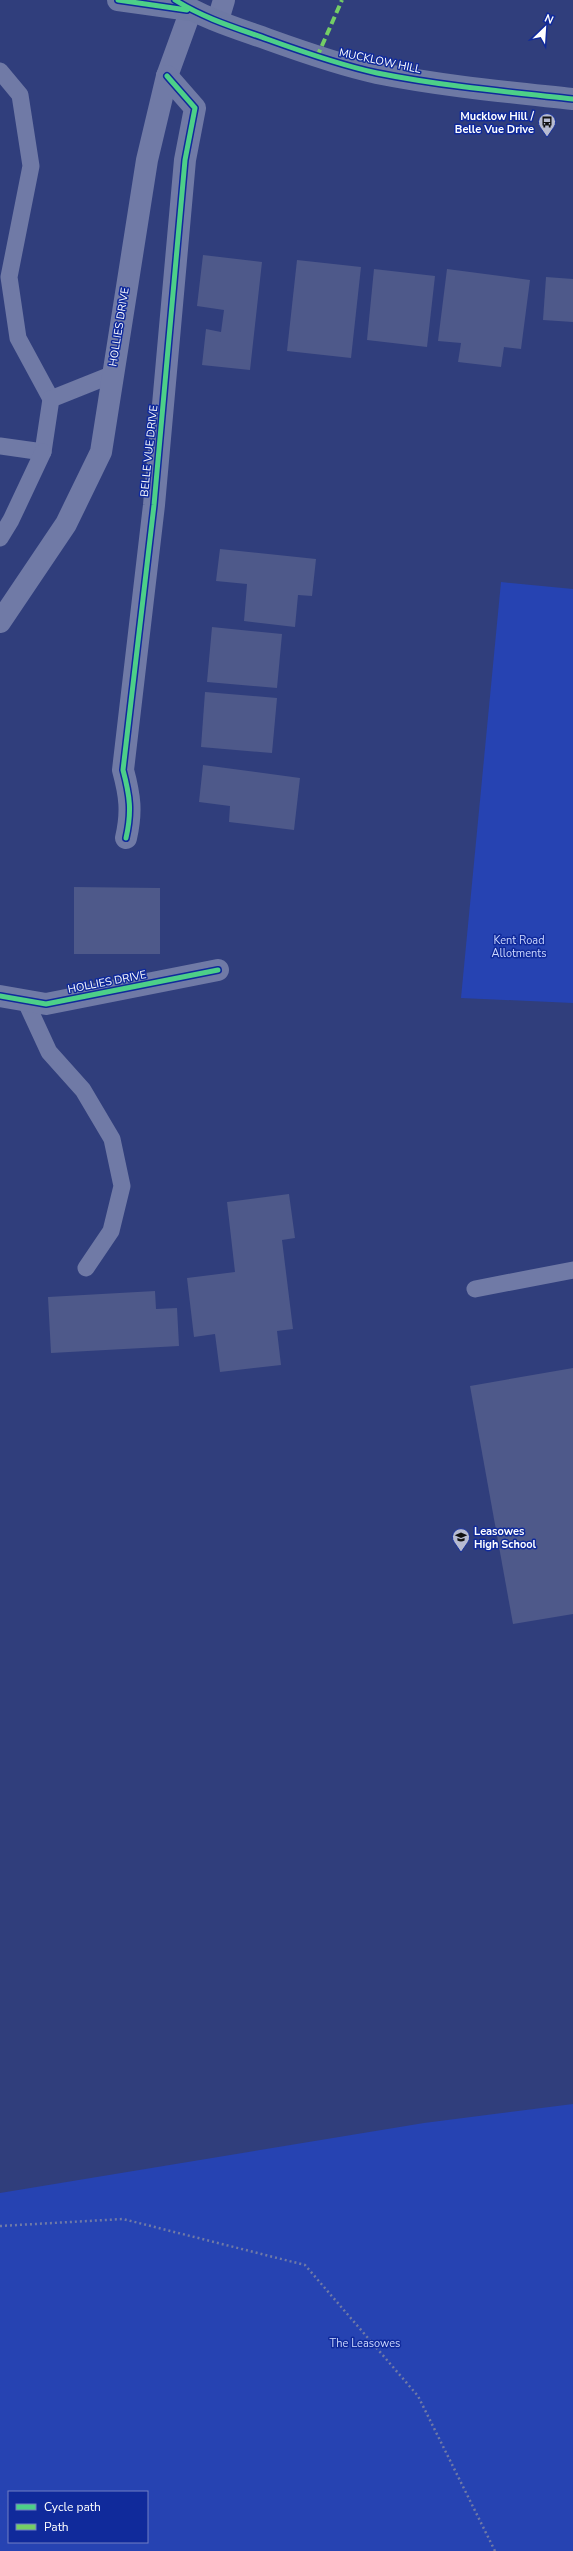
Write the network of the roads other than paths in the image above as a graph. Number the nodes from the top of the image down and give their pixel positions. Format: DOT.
graph roads {
  1 [pos="118,0"];
  2 [pos="183,5"];
  3 [pos="221,10"];
  4 [pos="0,71"];
  5 [pos="167,76"];
  6 [pos="573,99"];
  7 [pos="111,374"];
  8 [pos="51,399"];
  9 [pos="0,446"];
  10 [pos="43,452"];
  11 [pos="0,538"];
  12 [pos="0,622"];
  13 [pos="126,838"];
  14 [pos="218,970"];
  15 [pos="0,996"];
  16 [pos="25,1000"];
  17 [pos="86,1268"];
  18 [pos="573,1270"];
  19 [pos="475,1289"];
  1 -- 2 [label="highway, MUCKLOW HILL"];
  2 -- 3 [label="highway, MUCKLOW HILL"];
  2 -- 5 [label="street, HOLLIES DRIVE"];
  3 -- 6 [label="highway, MUCKLOW HILL"];
  4 -- 8 [label="lane"];
  5 -- 7 [label="street, HOLLIES DRIVE"];
  5 -- 13 [label="street, BELLE VUE DRIVE"];
  7 -- 8 [label="lane"];
  7 -- 12 [label="street, HOLLIES DRIVE"];
  8 -- 10 [label="lane"];
  9 -- 10 [label="lane"];
  10 -- 11 [label="lane"];
  14 -- 16 [label="street, HOLLIES DRIVE"];
  15 -- 16 [label="street, HOLLIES DRIVE"];
  16 -- 17 [label="lane"];
  18 -- 19 [label="lane"];
}
